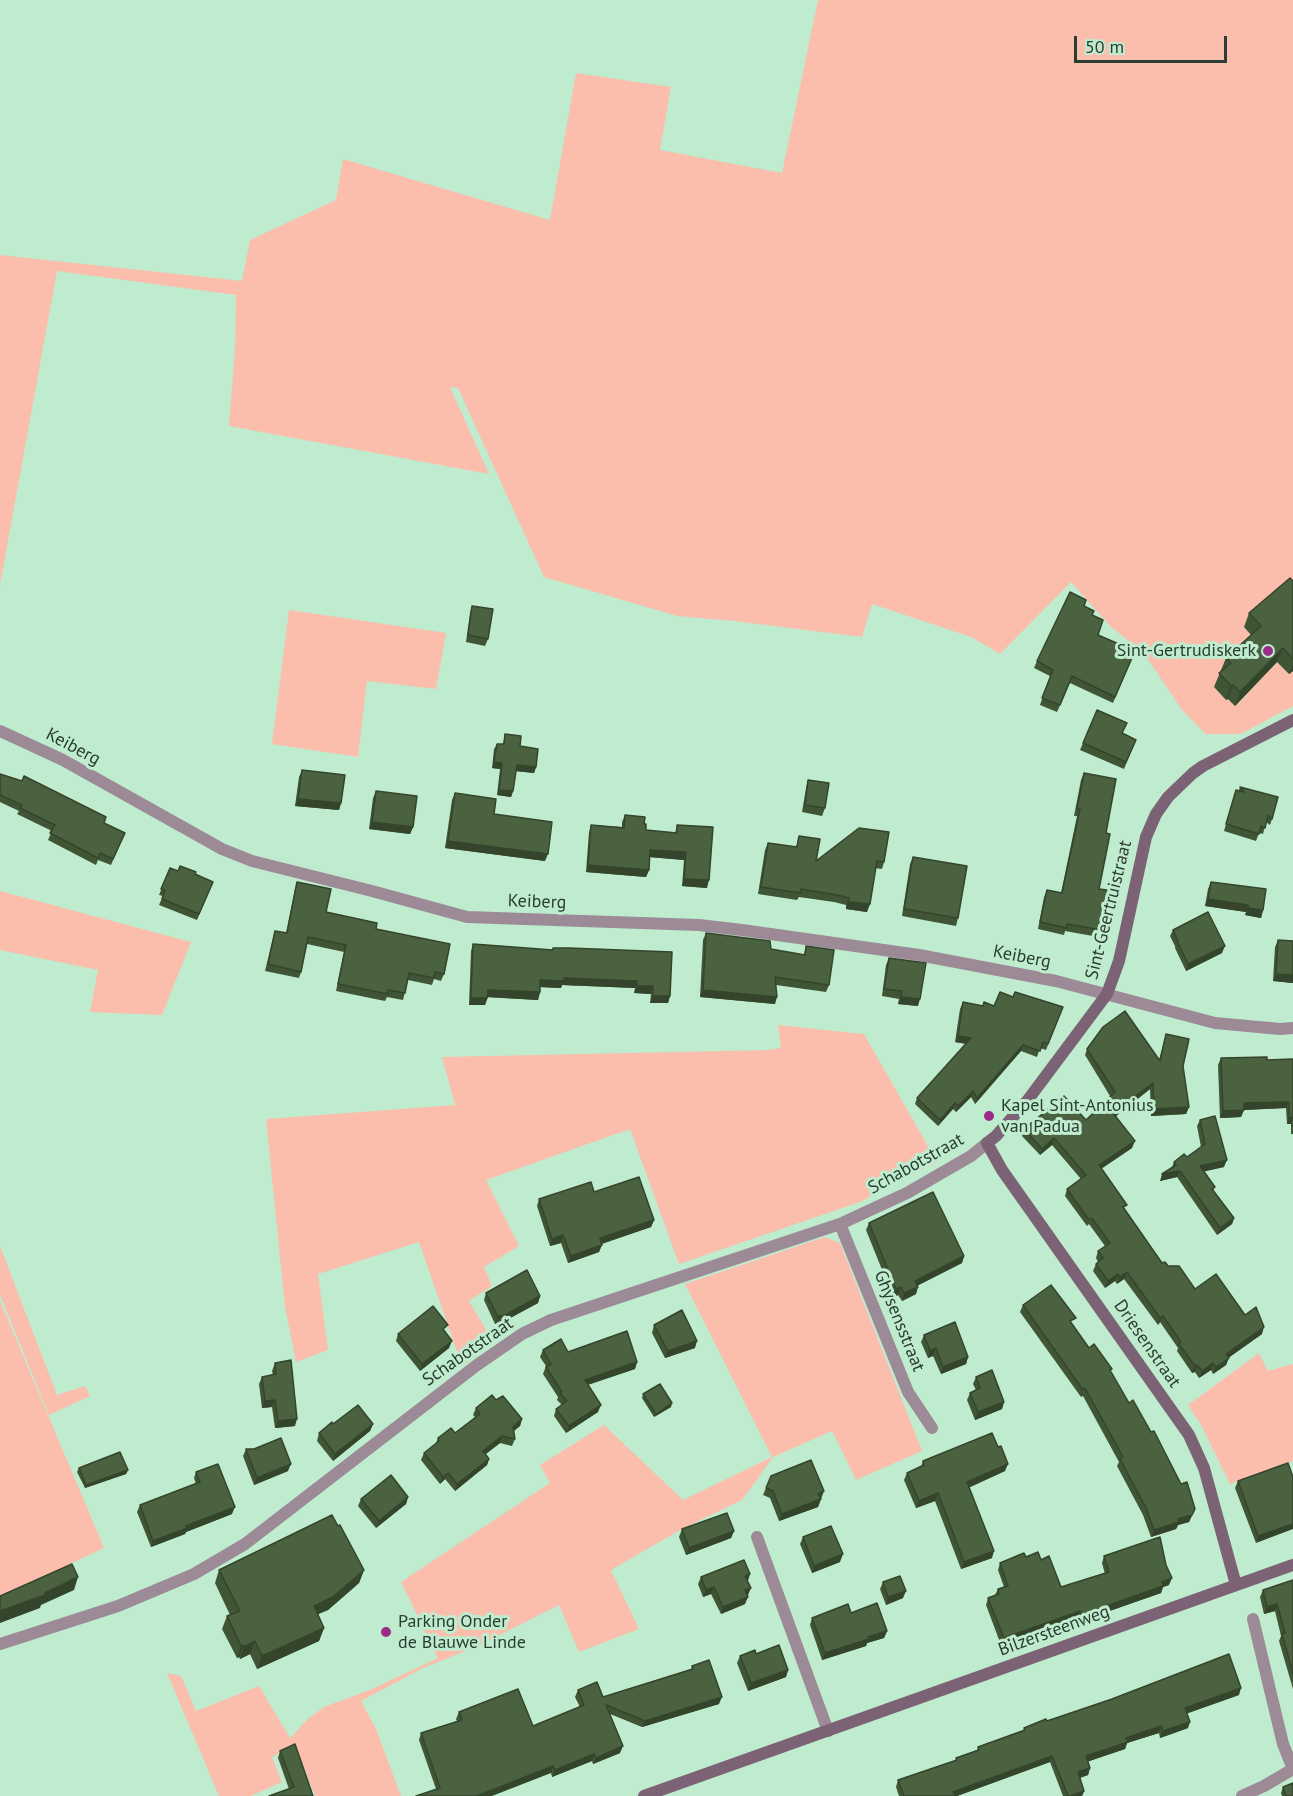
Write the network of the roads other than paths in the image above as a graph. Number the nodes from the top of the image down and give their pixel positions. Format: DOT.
graph roads {
  1 [pos="1293,720"];
  2 [pos="0,731"];
  3 [pos="1107,994"];
  4 [pos="1293,1028"];
  5 [pos="987,1143"];
  6 [pos="840,1224"];
  7 [pos="932,1428"];
  8 [pos="757,1537"];
  9 [pos="1293,1565"];
  10 [pos="1236,1585"];
  11 [pos="1253,1619"];
  12 [pos="0,1644"];
  13 [pos="828,1731"];
  14 [pos="1293,1769"];
  15 [pos="644,1796"];
  16 [pos="1242,1796"];
  1 -- 3 [label="street, Sint-Geertruistraat"];
  2 -- 3 [label="street, Keiberg"];
  3 -- 4 [label="street, Keiberg"];
  3 -- 5 [label="street, Sint-Geertruistraat"];
  5 -- 6 [label="street, Schabotstraat"];
  5 -- 10 [label="street, Driesenstraat"];
  6 -- 7 [label="street, Ghysensstraat"];
  6 -- 12 [label="street, Schabotstraat"];
  8 -- 13 [label="street"];
  9 -- 10 [label="street, Bilzersteenweg"];
  10 -- 13 [label="street, Bilzersteenweg"];
  11 -- 14 [label="street"];
  13 -- 15 [label="street, Bilzersteenweg"];
  14 -- 16 [label="street"];
}
